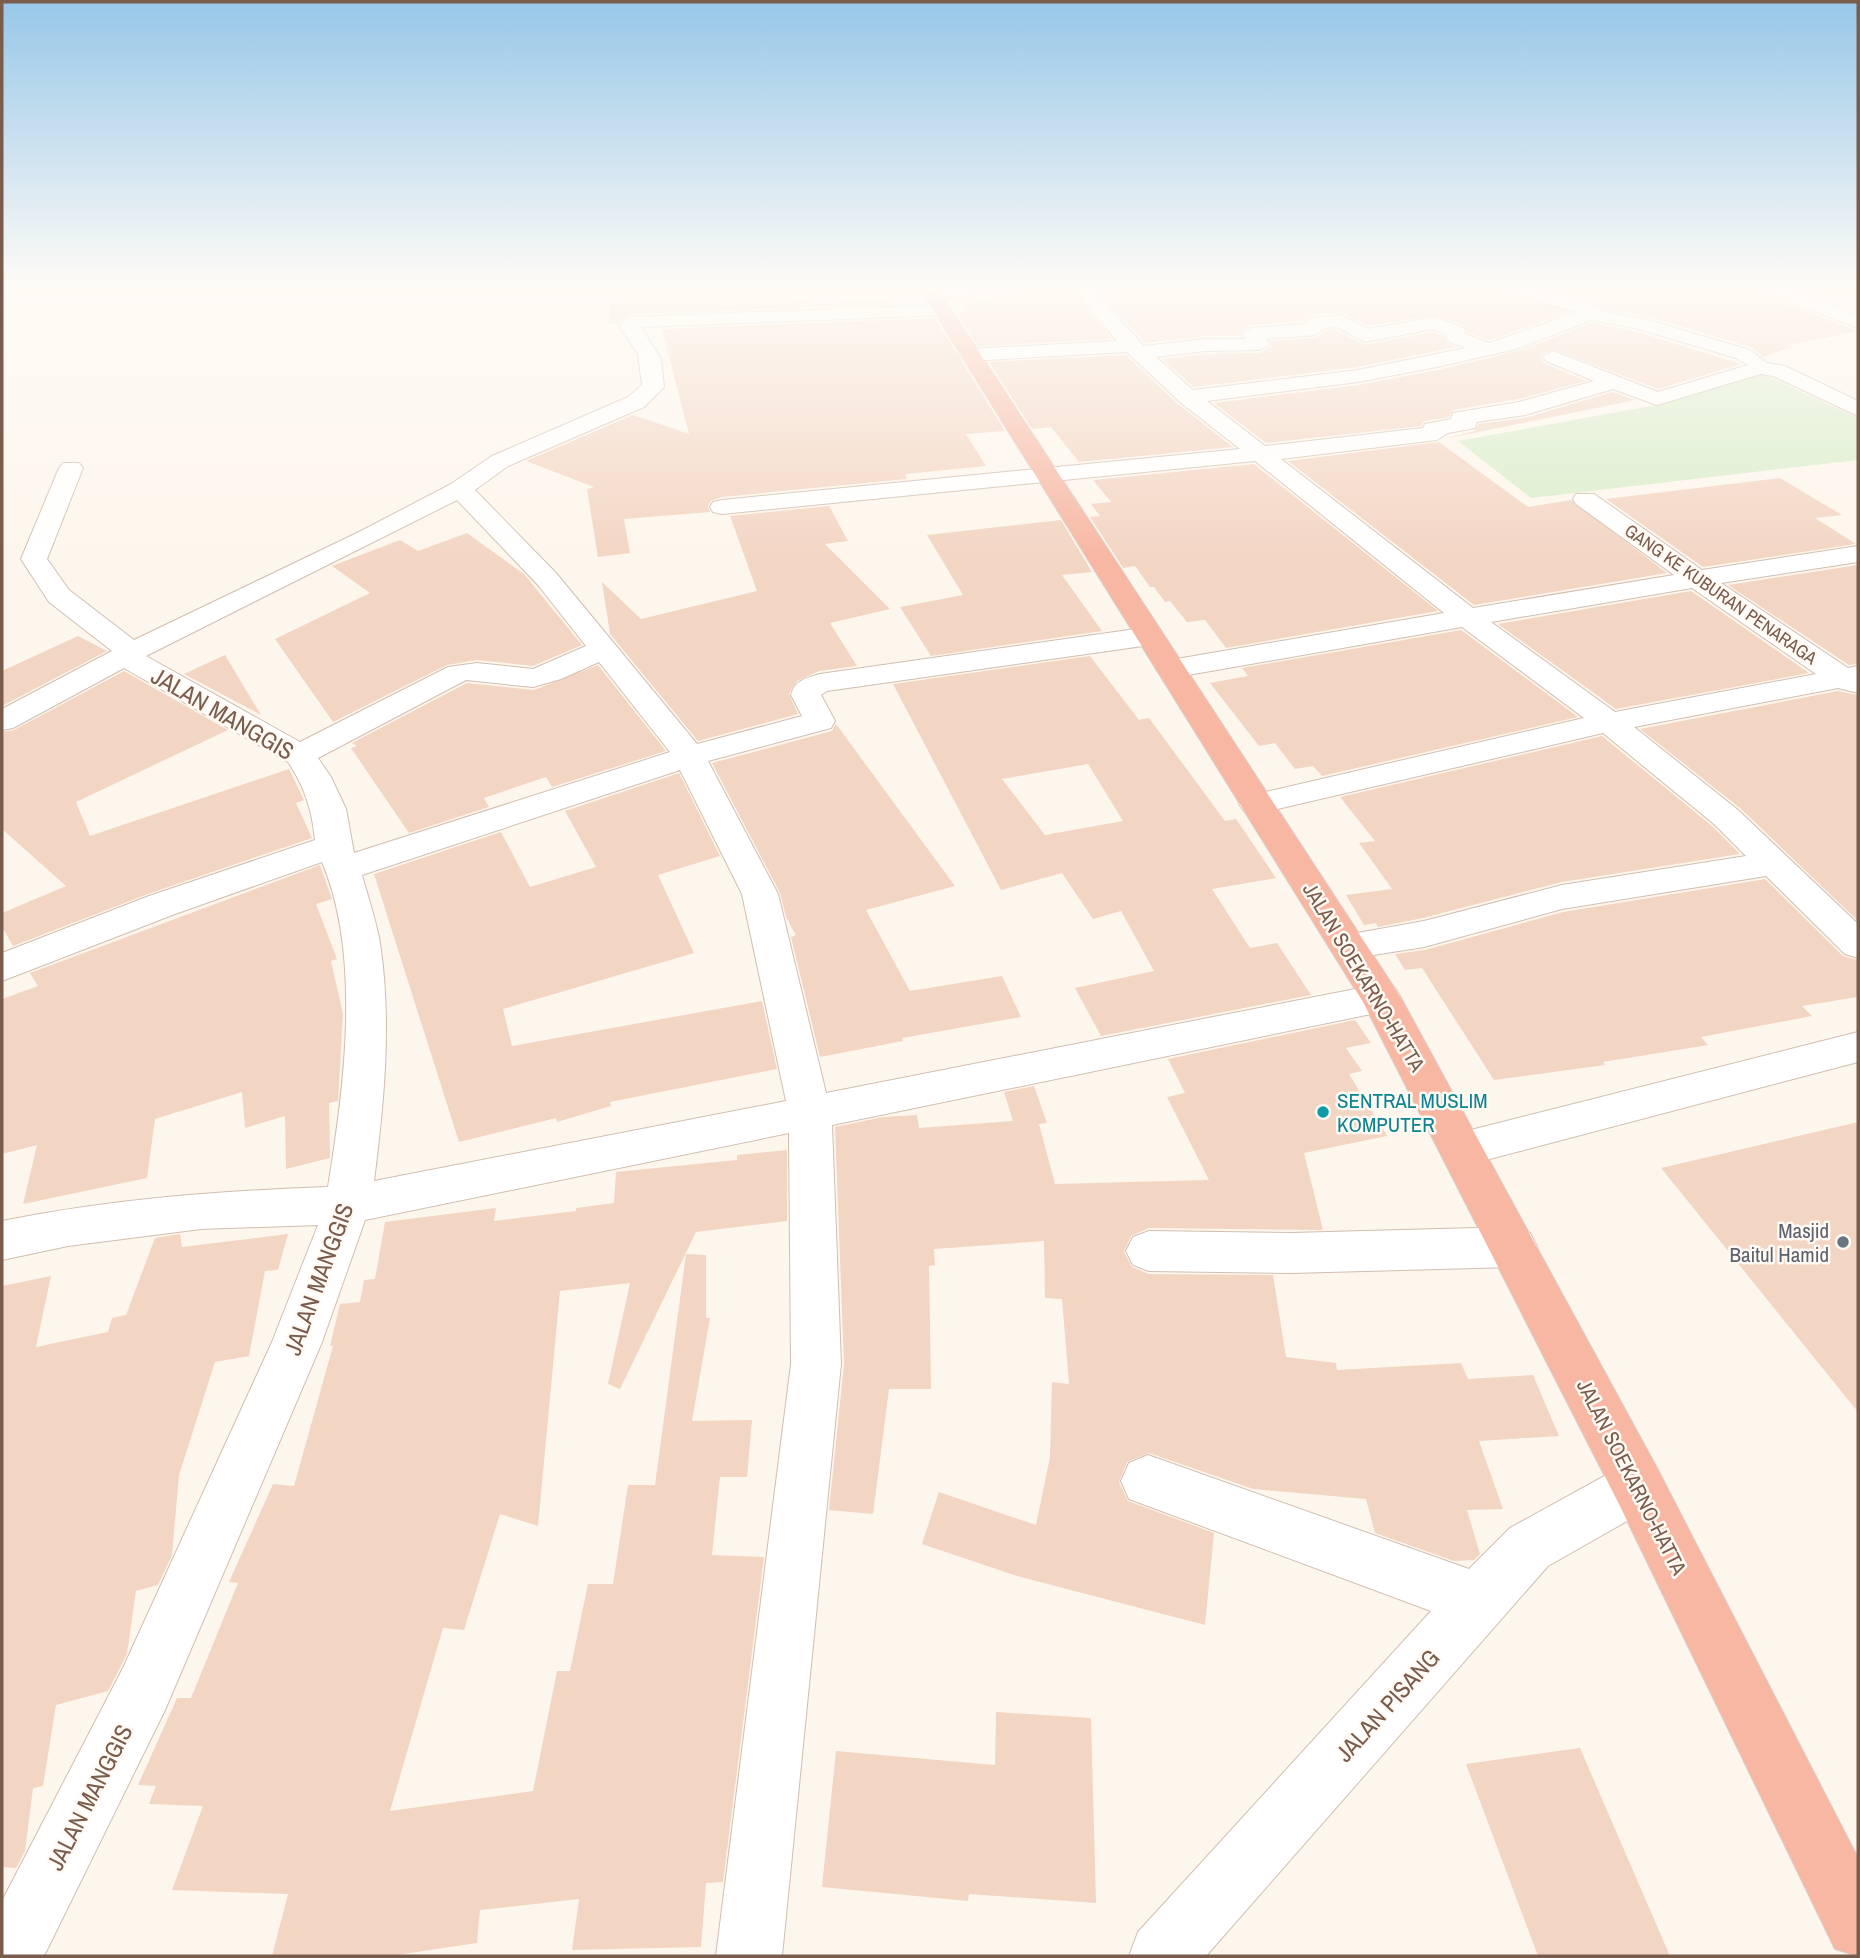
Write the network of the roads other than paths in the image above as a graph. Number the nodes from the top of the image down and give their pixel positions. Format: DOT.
graph roads {
  1 [pos="653,377"];
  2 [pos="983,377"];
  3 [pos="1167,377"];
  4 [pos="1342,377"];
  5 [pos="1604,377"];
  6 [pos="1729,377"];
  7 [pos="1793,377"];
  8 [pos="1615,382"];
  9 [pos="1188,397"];
  10 [pos="1858,409"];
  11 [pos="1260,454"];
  12 [pos="71,468"];
  13 [pos="1047,474"];
  14 [pos="460,489"];
  15 [pos="1585,499"];
  16 [pos="722,507"];
  17 [pos="1858,554"];
  18 [pos="1701,580"];
  19 [pos="1468,618"];
  20 [pos="1150,636"];
  21 [pos="603,649"];
  22 [pos="128,654"];
  23 [pos="1171,669"];
  24 [pos="1853,681"];
  25 [pos="2,721"];
  26 [pos="1609,722"];
  27 [pos="299,755"];
  28 [pos="690,756"];
  29 [pos="1256,804"];
  30 [pos="338,858"];
  31 [pos="1773,863"];
  32 [pos="1858,945"];
  33 [pos="1348,946"];
  34 [pos="2,968"];
  35 [pos="1381,998"];
  36 [pos="1858,1047"];
  37 [pos="810,1114"];
  38 [pos="1463,1149"];
  39 [pos="348,1205"];
  40 [pos="2,1240"];
  41 [pos="1514,1247"];
  42 [pos="1149,1251"];
  43 [pos="1148,1481"];
  44 [pos="1638,1486"];
  45 [pos="1480,1601"];
  46 [pos="1858,1926"];
  47 [pos="9,1956"];
  48 [pos="749,1956"];
  49 [pos="1162,1956"];
  1 -- 14 [label="street"];
  2 -- 13 [label="highway, JALAN SOEKARNO-HATTA"];
  3 -- 9 [label="street"];
  4 -- 9 [label="street"];
  5 -- 8 [label="street"];
  6 -- 8 [label="street"];
  7 -- 10 [label="street"];
  8 -- 11 [label="street"];
  9 -- 11 [label="street"];
  11 -- 13 [label="street"];
  11 -- 19 [label="street"];
  12 -- 22 [label="street, JALAN MANGGIS"];
  13 -- 16 [label="street"];
  13 -- 20 [label="highway, JALAN SOEKARNO-HATTA"];
  14 -- 21 [label="street"];
  14 -- 22 [label="street"];
  15 -- 18 [label="street, GANG KE KUBURAN PENARAGA"];
  17 -- 18 [label="street"];
  18 -- 19 [label="street"];
  18 -- 24 [label="street, GANG KE KUBURAN PENARAGA"];
  19 -- 23 [label="street"];
  19 -- 26 [label="street"];
  20 -- 23 [label="highway, JALAN SOEKARNO-HATTA"];
  20 -- 28 [label="street"];
  21 -- 27 [label="street"];
  21 -- 28 [label="street"];
  22 -- 25 [label="street"];
  22 -- 27 [label="street, JALAN MANGGIS"];
  23 -- 29 [label="highway, JALAN SOEKARNO-HATTA"];
  24 -- 26 [label="street"];
  26 -- 29 [label="street"];
  26 -- 31 [label="street"];
  27 -- 30 [label="street, JALAN MANGGIS"];
  28 -- 30 [label="street"];
  28 -- 37 [label="street"];
  29 -- 33 [label="highway, JALAN SOEKARNO-HATTA"];
  30 -- 34 [label="street"];
  30 -- 39 [label="street, JALAN MANGGIS"];
  31 -- 32 [label="street"];
  31 -- 33 [label="street"];
  33 -- 35 [label="highway, JALAN SOEKARNO-HATTA"];
  35 -- 37 [label="street"];
  35 -- 38 [label="highway, JALAN SOEKARNO-HATTA"];
  36 -- 38 [label="street"];
  37 -- 39 [label="street"];
  37 -- 48 [label="street"];
  38 -- 41 [label="highway, JALAN SOEKARNO-HATTA"];
  39 -- 40 [label="street"];
  39 -- 47 [label="street, JALAN MANGGIS"];
  41 -- 42 [label="street"];
  41 -- 44 [label="highway, JALAN SOEKARNO-HATTA"];
  43 -- 45 [label="street"];
  44 -- 45 [label="street, JALAN PISANG"];
  44 -- 46 [label="highway, JALAN SOEKARNO-HATTA"];
  45 -- 49 [label="street, JALAN PISANG"];
}
